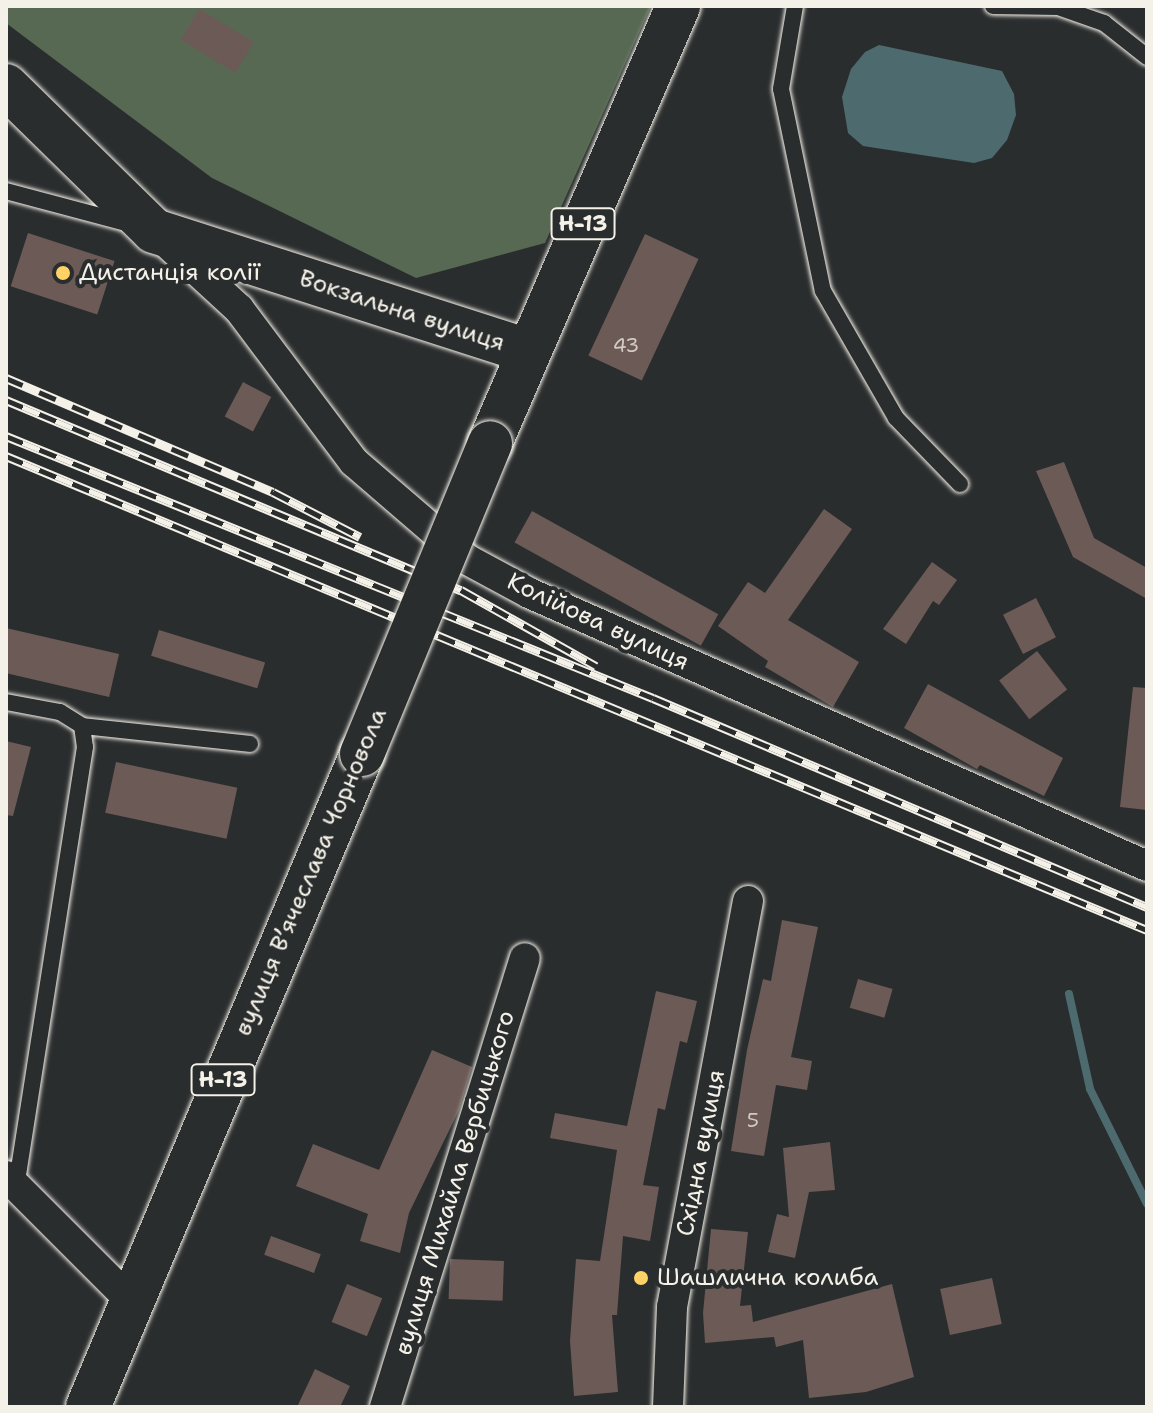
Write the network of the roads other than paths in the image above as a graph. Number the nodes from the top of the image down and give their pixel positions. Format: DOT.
graph roads {
  1 [pos="678,6"];
  2 [pos="795,6"];
  3 [pos="993,6"];
  4 [pos="1058,6"];
  5 [pos="1147,57"];
  6 [pos="6,86"];
  7 [pos="6,191"];
  8 [pos="154,231"];
  9 [pos="527,351"];
  10 [pos="960,484"];
  11 [pos="6,702"];
  12 [pos="82,726"];
  13 [pos="250,744"];
  14 [pos="1147,866"];
  15 [pos="748,901"];
  16 [pos="525,958"];
  17 [pos="11,1181"];
  18 [pos="129,1299"];
  19 [pos="88,1407"];
  20 [pos="385,1407"];
  21 [pos="668,1407"];
  1 -- 9 [label="main road, Н-13"];
  2 -- 10 [label="lane"];
  3 -- 4 [label="lane"];
  4 -- 5 [label="lane"];
  6 -- 8 [label="main road, Вокзальна вулиця"];
  7 -- 8 [label="lane"];
  8 -- 9 [label="main road, Вокзальна вулиця"];
  8 -- 14 [label="street, Колійова вулиця"];
  9 -- 18 [label="main road, вулиця Вʼячеслава Чорновола / Н-13, bridge"];
  11 -- 12 [label="lane"];
  12 -- 13 [label="lane"];
  12 -- 17 [label="lane"];
  15 -- 21 [label="street, Східна вулиця"];
  16 -- 20 [label="street, вулиця Михайла Вербицького"];
  17 -- 18 [label="street"];
  18 -- 19 [label="main road, вулиця Вʼячеслава Чорновола / Н-13"];
}
